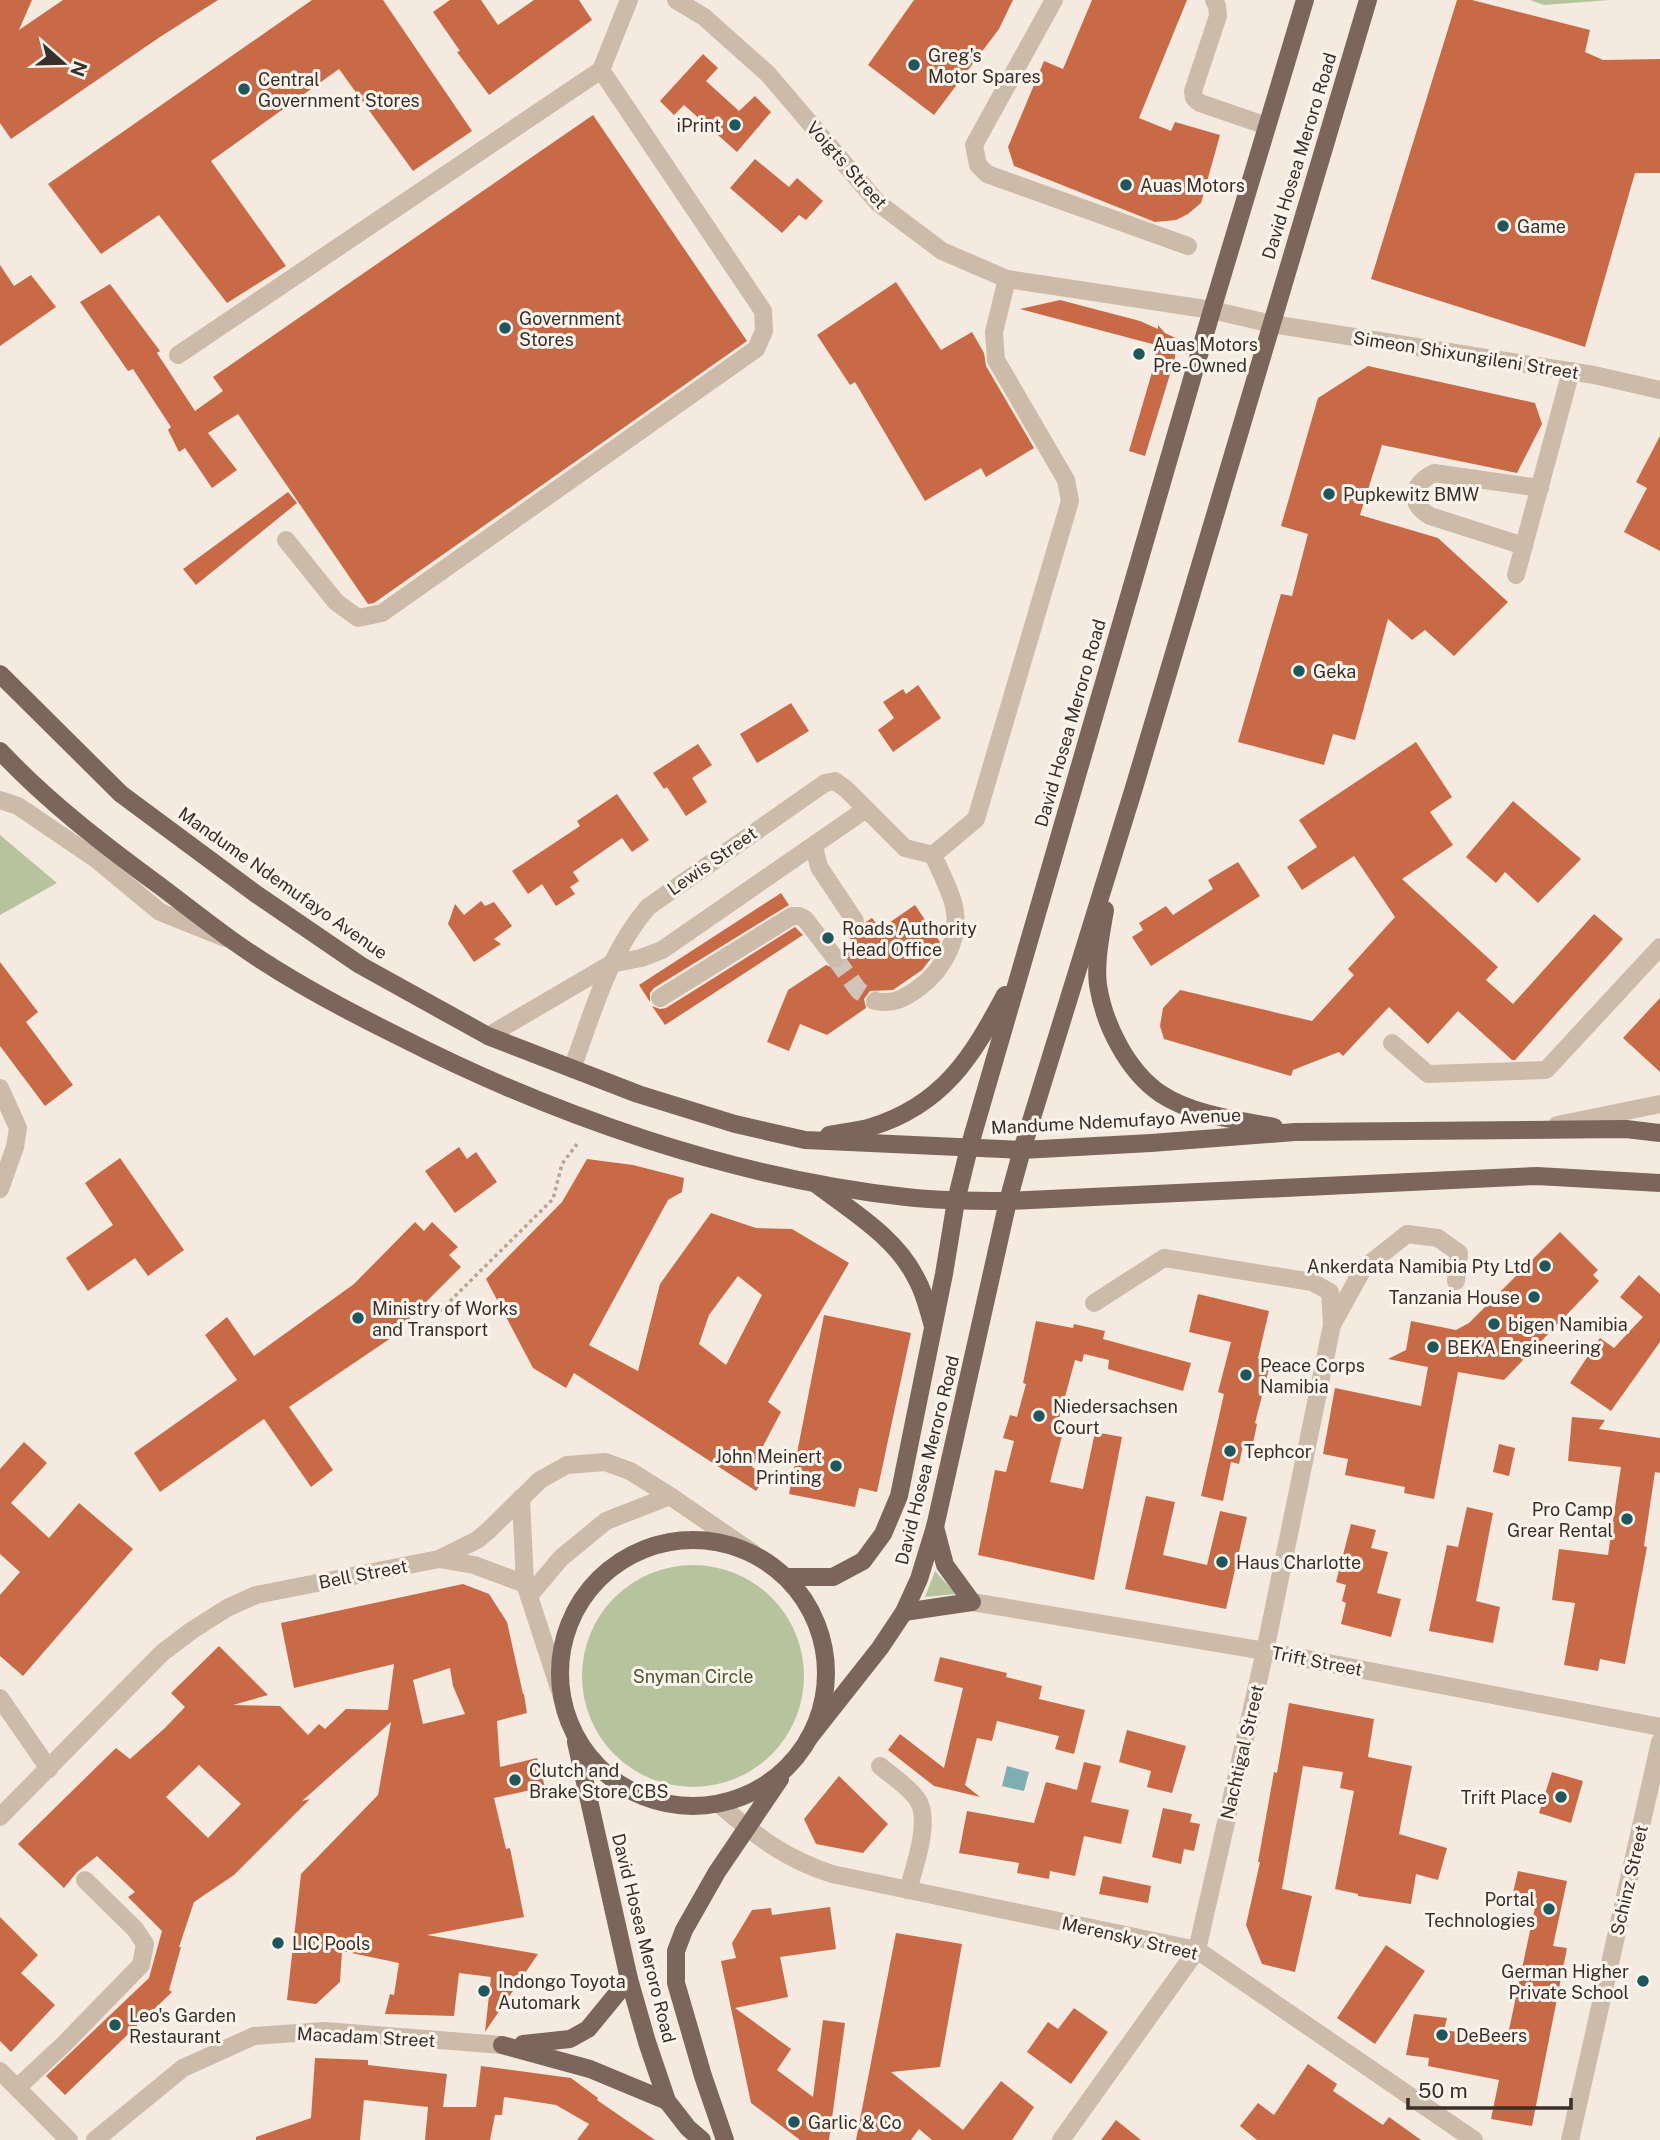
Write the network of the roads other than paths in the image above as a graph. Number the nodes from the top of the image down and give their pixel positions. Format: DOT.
graph roads {
  1 [pos="629,0"];
  2 [pos="676,0"];
  3 [pos="1054,0"];
  4 [pos="1214,0"];
  5 [pos="1305,0"];
  6 [pos="1368,0"];
  7 [pos="601,70"];
  8 [pos="1267,126"];
  9 [pos="1188,246"];
  10 [pos="1007,279"];
  11 [pos="1212,310"];
  12 [pos="1272,324"];
  13 [pos="178,355"];
  14 [pos="1571,371"];
  15 [pos="1660,390"];
  16 [pos="1540,488"];
  17 [pos="286,540"];
  18 [pos="1524,546"];
  19 [pos="1516,575"];
  20 [pos="0,674"];
  21 [pos="0,751"];
  22 [pos="0,800"];
  23 [pos="866,809"];
  24 [pos="814,846"];
  25 [pos="1114,848"];
  26 [pos="933,855"];
  27 [pos="855,921"];
  28 [pos="234,942"];
  29 [pos="1660,947"];
  30 [pos="835,958"];
  31 [pos="611,964"];
  32 [pos="1022,965"];
  33 [pos="660,998"];
  34 [pos="875,1001"];
  35 [pos="488,1035"];
  36 [pos="1392,1043"];
  37 [pos="572,1069"];
  38 [pos="0,1088"];
  39 [pos="1660,1104"];
  40 [pos="1533,1130"];
  41 [pos="1295,1132"];
  42 [pos="1660,1133"];
  43 [pos="805,1140"];
  44 [pos="969,1148"];
  45 [pos="1022,1150"];
  46 [pos="813,1182"];
  47 [pos="1660,1183"];
  48 [pos="0,1189"];
  49 [pos="956,1201"];
  50 [pos="1008,1201"];
  51 [pos="1457,1281"];
  52 [pos="1094,1303"];
  53 [pos="1332,1325"];
  54 [pos="933,1329"];
  55 [pos="670,1496"];
  56 [pos="521,1497"];
  57 [pos="935,1527"];
  58 [pos="753,1553"];
  59 [pos="439,1559"];
  60 [pos="788,1577"];
  61 [pos="527,1590"];
  62 [pos="972,1602"];
  63 [pos="904,1612"];
  64 [pos="1265,1651"];
  65 [pos="562,1697"];
  66 [pos="0,1698"];
  67 [pos="1660,1727"];
  68 [pos="573,1732"];
  69 [pos="809,1738"];
  70 [pos="1660,1742"];
  71 [pos="792,1762"];
  72 [pos="880,1766"];
  73 [pos="49,1769"];
  74 [pos="719,1804"];
  75 [pos="0,1817"];
  76 [pos="746,1827"];
  77 [pos="85,1880"];
  78 [pos="908,1890"];
  79 [pos="1197,1950"];
  80 [pos="629,1979"];
  81 [pos="502,2045"];
  82 [pos="0,2071"];
  83 [pos="17,2088"];
  84 [pos="667,2101"];
  85 [pos="69,2140"];
  86 [pos="95,2140"];
  87 [pos="702,2140"];
  88 [pos="725,2140"];
  89 [pos="1061,2140"];
  90 [pos="1474,2140"];
  91 [pos="1570,2140"];
  1 -- 7 [label="street"];
  2 -- 10 [label="street, Voigts Street"];
  3 -- 9 [label="street"];
  4 -- 8 [label="street"];
  5 -- 8 [label="main road, David Hosea Meroro Road"];
  6 -- 12 [label="main road, David Hosea Meroro Road"];
  7 -- 13 [label="street"];
  7 -- 17 [label="street"];
  8 -- 11 [label="main road, David Hosea Meroro Road"];
  10 -- 11 [label="street, Voigts Street"];
  10 -- 26 [label="street"];
  11 -- 12 [label="street"];
  11 -- 32 [label="main road, David Hosea Meroro Road"];
  12 -- 14 [label="street, Simeon Shixungileni Street"];
  12 -- 25 [label="main road, David Hosea Meroro Road"];
  14 -- 15 [label="street, Simeon Shixungileni Street"];
  14 -- 16 [label="street"];
  16 -- 18 [label="street"];
  16 -- 18 [label="street"];
  18 -- 19 [label="street"];
  20 -- 35 [label="main road, Mandume Ndemufayo Avenue"];
  21 -- 28 [label="main road"];
  22 -- 28 [label="street"];
  23 -- 24 [label="street"];
  23 -- 26 [label="street"];
  23 -- 31 [label="street, Lewis Street"];
  24 -- 27 [label="street"];
  24 -- 31 [label="street"];
  25 -- 41 [label="main road"];
  25 -- 45 [label="main road, David Hosea Meroro Road"];
  26 -- 34 [label="street"];
  28 -- 46 [label="main road"];
  29 -- 36 [label="street"];
  30 -- 33 [label="street"];
  31 -- 35 [label="street"];
  31 -- 37 [label="street, Lewis Street"];
  32 -- 43 [label="main road"];
  32 -- 44 [label="main road, David Hosea Meroro Road"];
  35 -- 37 [label="main road, Mandume Ndemufayo Avenue"];
  37 -- 43 [label="main road, Mandume Ndemufayo Avenue"];
  38 -- 48 [label="street"];
  39 -- 40 [label="street"];
  40 -- 41 [label="main road, Mandume Ndemufayo Avenue"];
  40 -- 42 [label="main road, Mandume Ndemufayo Avenue"];
  41 -- 45 [label="main road, Mandume Ndemufayo Avenue"];
  43 -- 44 [label="main road, Mandume Ndemufayo Avenue"];
  44 -- 45 [label="main road, Mandume Ndemufayo Avenue"];
  44 -- 49 [label="main road, David Hosea Meroro Road"];
  45 -- 50 [label="main road, David Hosea Meroro Road"];
  46 -- 49 [label="main road"];
  46 -- 54 [label="main road"];
  47 -- 50 [label="main road"];
  49 -- 50 [label="main road"];
  49 -- 54 [label="main road, David Hosea Meroro Road"];
  50 -- 57 [label="main road, David Hosea Meroro Road"];
  51 -- 53 [label="street"];
  52 -- 53 [label="street"];
  53 -- 64 [label="street, Nachtigal Street"];
  54 -- 60 [label="main road, David Hosea Meroro Road"];
  55 -- 56 [label="street, Bell Street"];
  55 -- 58 [label="street, Bell Street"];
  55 -- 61 [label="street"];
  56 -- 59 [label="street, Bell Street"];
  56 -- 61 [label="street"];
  57 -- 62 [label="main road"];
  57 -- 63 [label="main road, David Hosea Meroro Road"];
  58 -- 60 [label="main road"];
  58 -- 65 [label="main road"];
  59 -- 61 [label="street"];
  59 -- 73 [label="street, Bell Street"];
  60 -- 69 [label="main road"];
  61 -- 65 [label="street"];
  62 -- 63 [label="main road"];
  62 -- 64 [label="street, Trift Street"];
  63 -- 69 [label="main road, David Hosea Meroro Road"];
  64 -- 67 [label="street, Trift Street"];
  64 -- 79 [label="street, Nachtigal Street"];
  65 -- 68 [label="main road"];
  66 -- 73 [label="street"];
  68 -- 74 [label="main road"];
  68 -- 80 [label="main road, David Hosea Meroro Road"];
  69 -- 71 [label="main road"];
  70 -- 91 [label="street, Schinz Street"];
  71 -- 74 [label="main road"];
  71 -- 76 [label="main road, David Hosea Meroro Road"];
  72 -- 78 [label="street"];
  73 -- 75 [label="street, Bell Street"];
  74 -- 76 [label="street, Merensky Street"];
  76 -- 78 [label="street, Merensky Street"];
  76 -- 88 [label="main road, David Hosea Meroro Road"];
  77 -- 83 [label="street"];
  78 -- 79 [label="street, Merensky Street"];
  79 -- 89 [label="street, Nachtigal Street"];
  79 -- 90 [label="street, Merensky Street"];
  80 -- 81 [label="main road"];
  80 -- 84 [label="main road, David Hosea Meroro Road"];
  81 -- 84 [label="main road"];
  81 -- 86 [label="street, Macadam Street"];
  82 -- 83 [label="street"];
  83 -- 85 [label="street"];
  84 -- 87 [label="main road, David Hosea Meroro Road"];
}
